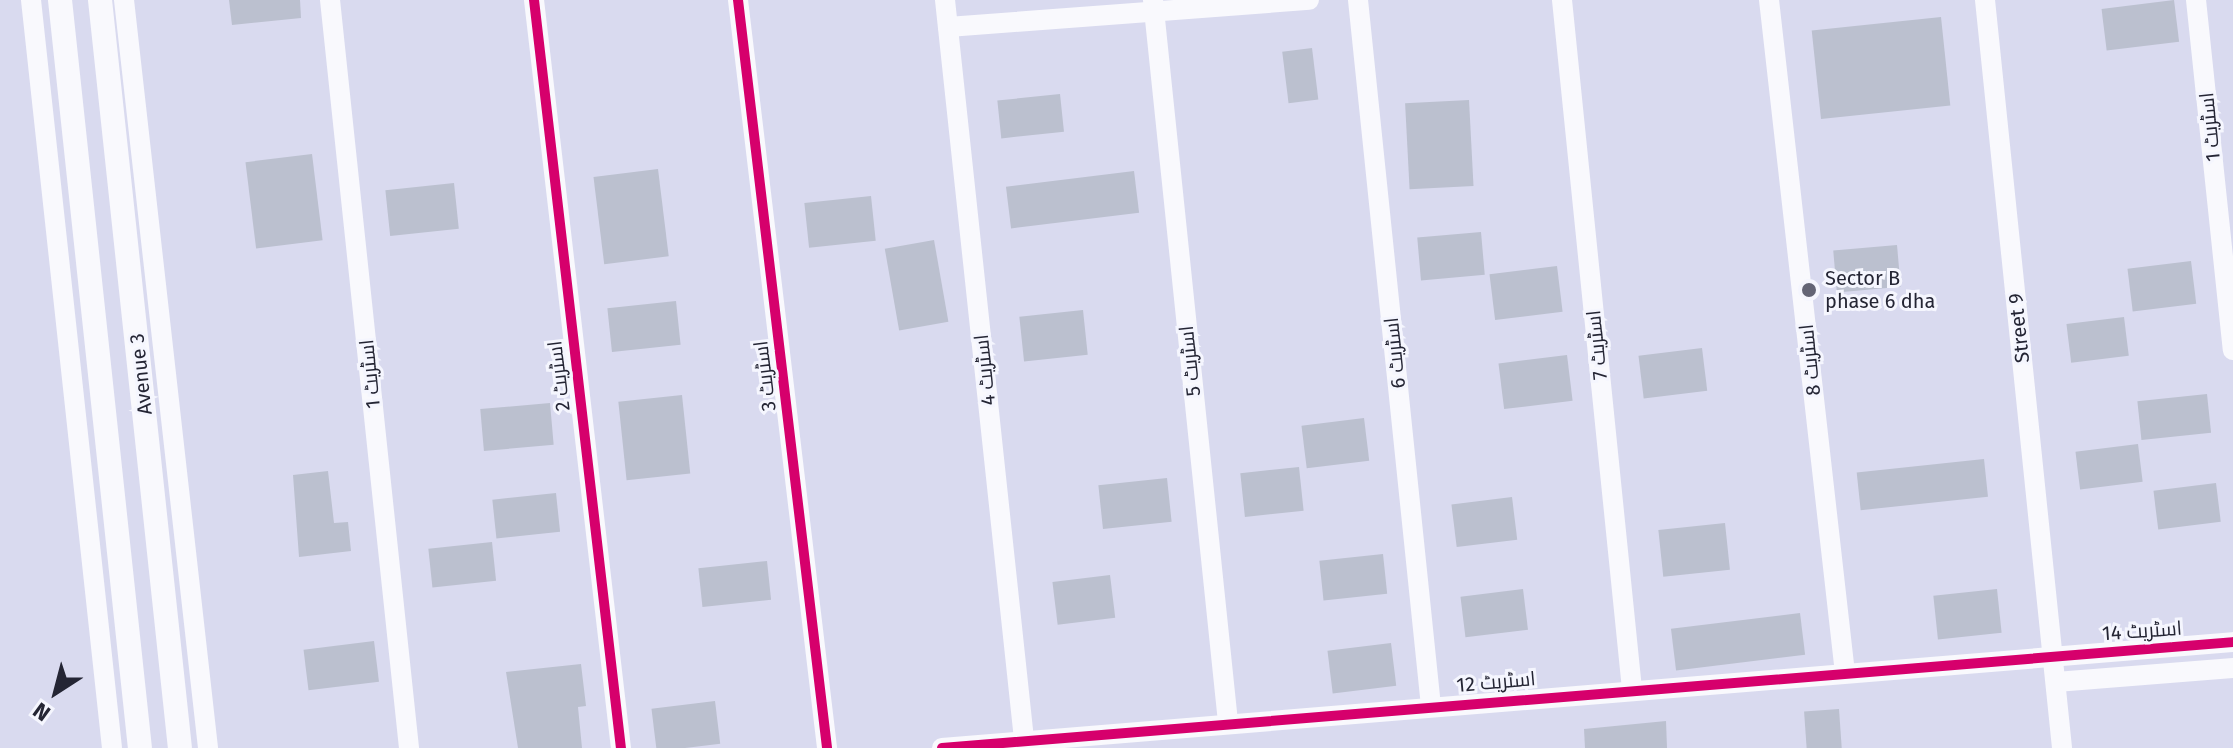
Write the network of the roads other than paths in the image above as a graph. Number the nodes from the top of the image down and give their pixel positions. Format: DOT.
graph roads {
  1 [pos="31,0"];
  2 [pos="60,0"];
  3 [pos="100,0"];
  4 [pos="124,0"];
  5 [pos="330,0"];
  6 [pos="534,0"];
  7 [pos="738,0"];
  8 [pos="945,0"];
  9 [pos="1309,0"];
  10 [pos="1358,0"];
  11 [pos="1562,0"];
  12 [pos="1769,0"];
  13 [pos="1985,0"];
  14 [pos="2196,0"];
  15 [pos="1153,6"];
  16 [pos="948,27"];
  17 [pos="2233,350"];
  18 [pos="2233,642"];
  19 [pos="2054,656"];
  20 [pos="2233,668"];
  21 [pos="1845,673"];
  22 [pos="2056,682"];
  23 [pos="1632,689"];
  24 [pos="1431,706"];
  25 [pos="1228,722"];
  26 [pos="1024,739"];
  27 [pos="112,748"];
  28 [pos="140,748"];
  29 [pos="180,748"];
  30 [pos="208,748"];
  31 [pos="409,748"];
  32 [pos="621,748"];
  33 [pos="827,748"];
  34 [pos="942,748"];
  35 [pos="2062,748"];
  1 -- 27 [label="street"];
  2 -- 28 [label="main road, Avenue 3"];
  3 -- 29 [label="main road, Avenue 3"];
  4 -- 30 [label="street"];
  5 -- 31 [label="street, اسٹریٹ 1"];
  6 -- 32 [label="street, اسٹریٹ 2"];
  7 -- 33 [label="street, اسٹریٹ 3"];
  8 -- 16 [label="street, اسٹریٹ 4"];
  9 -- 15 [label="street"];
  10 -- 24 [label="street, اسٹریٹ 6"];
  11 -- 23 [label="street, اسٹریٹ 7"];
  12 -- 21 [label="street, اسٹریٹ 8"];
  13 -- 19 [label="street, Street 9"];
  14 -- 17 [label="street, اسٹریٹ 1"];
  15 -- 16 [label="street"];
  15 -- 25 [label="street, اسٹریٹ 5"];
  16 -- 26 [label="street, اسٹریٹ 4"];
  18 -- 19 [label="street, اسٹریٹ 14"];
  19 -- 21 [label="street, اسٹریٹ 12"];
  19 -- 22 [label="street, Street 9"];
  20 -- 22 [label="street"];
  21 -- 23 [label="street, اسٹریٹ 12"];
  22 -- 35 [label="street, Street 9"];
  23 -- 24 [label="street, اسٹریٹ 12"];
  24 -- 25 [label="street, اسٹریٹ 12"];
  25 -- 26 [label="street, اسٹریٹ 12"];
  26 -- 34 [label="street, اسٹریٹ 12"];
}
